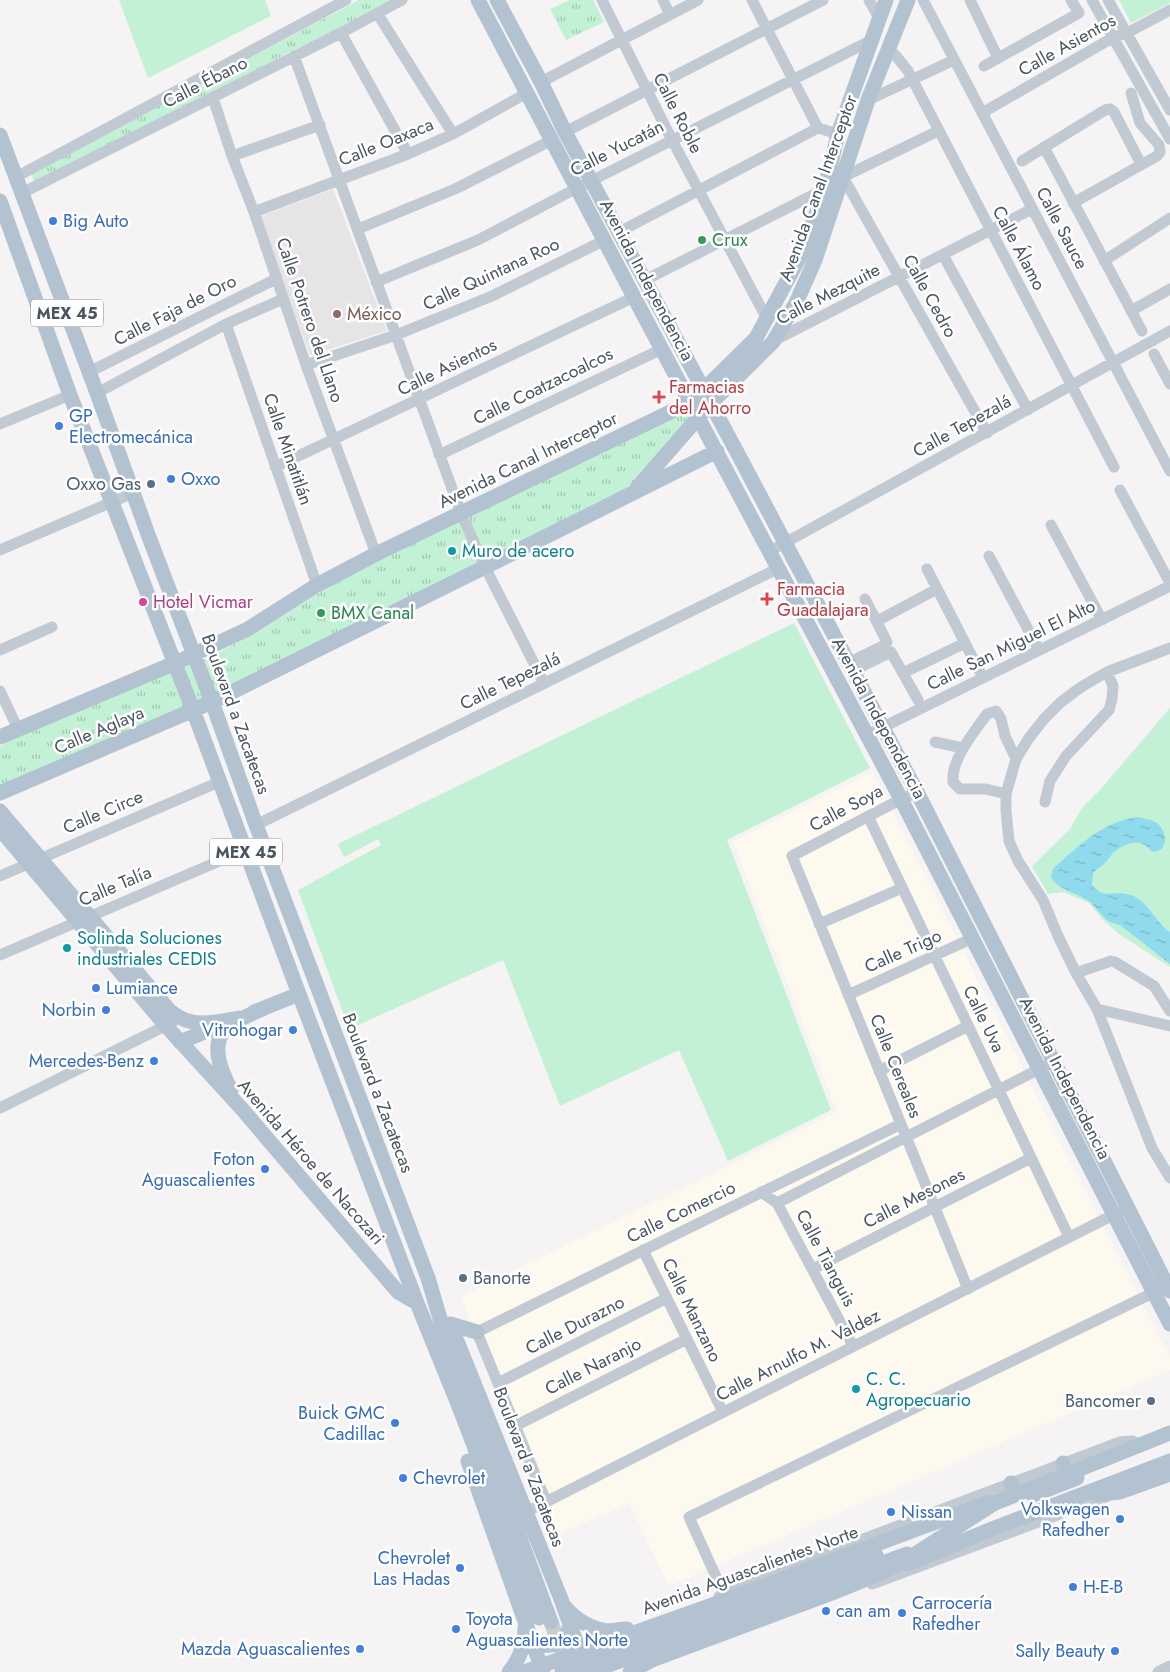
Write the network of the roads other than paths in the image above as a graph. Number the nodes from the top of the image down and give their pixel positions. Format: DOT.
graph roads {
  1 [pos="346,0"];
  2 [pos="402,0"];
  3 [pos="478,0"];
  4 [pos="497,0"];
  5 [pos="602,0"];
  6 [pos="663,0"];
  7 [pos="698,0"];
  8 [pos="752,0"];
  9 [pos="823,0"];
  10 [pos="869,0"];
  11 [pos="886,0"];
  12 [pos="890,0"];
  13 [pos="908,0"];
  14 [pos="923,0"];
  15 [pos="1071,0"];
  16 [pos="1092,0"];
  17 [pos="1108,0"];
  18 [pos="972,1"];
  19 [pos="1170,10"];
  20 [pos="377,13"];
  21 [pos="670,15"];
  22 [pos="879,18"];
  23 [pos="767,29"];
  24 [pos="341,33"];
  25 [pos="1126,33"];
  26 [pos="1114,37"];
  27 [pos="623,40"];
  28 [pos="870,41"];
  29 [pos="889,49"];
  30 [pos="294,56"];
  31 [pos="865,56"];
  32 [pos="998,58"];
  33 [pos="954,60"];
  34 [pos="984,66"];
  35 [pos="1134,73"];
  36 [pos="793,79"];
  37 [pos="912,80"];
  38 [pos="541,82"];
  39 [pos="647,90"];
  40 [pos="527,93"];
  41 [pos="213,98"];
  42 [pos="868,100"];
  43 [pos="1170,110"];
  44 [pos="982,113"];
  45 [pos="320,125"];
  46 [pos="818,128"];
  47 [pos="938,131"];
  48 [pos="565,132"];
  49 [pos="453,134"];
  50 [pos="838,134"];
  51 [pos="0,135"];
  52 [pos="1170,139"];
  53 [pos="552,140"];
  54 [pos="672,140"];
  55 [pos="1044,147"];
  56 [pos="408,154"];
  57 [pos="232,156"];
  58 [pos="1022,160"];
  59 [pos="1141,164"];
  60 [pos="16,177"];
  61 [pos="843,177"];
  62 [pos="340,180"];
  63 [pos="592,181"];
  64 [pos="577,188"];
  65 [pos="825,189"];
  66 [pos="698,190"];
  67 [pos="22,193"];
  68 [pos="0,201"];
  69 [pos="1073,203"];
  70 [pos="1032,209"];
  71 [pos="254,212"];
  72 [pos="1170,218"];
  73 [pos="358,230"];
  74 [pos="990,231"];
  75 [pos="619,232"];
  76 [pos="724,239"];
  77 [pos="605,240"];
  78 [pos="943,255"];
  79 [pos="1104,261"];
  80 [pos="899,277"];
  81 [pos="276,279"];
  82 [pos="645,280"];
  83 [pos="376,282"];
  84 [pos="1170,289"];
  85 [pos="634,297"];
  86 [pos="283,299"];
  87 [pos="1131,312"];
  88 [pos="768,320"];
  89 [pos="226,324"];
  90 [pos="1142,331"];
  91 [pos="1170,331"];
  92 [pos="396,335"];
  93 [pos="773,342"];
  94 [pos="662,349"];
  95 [pos="1154,354"];
  96 [pos="1113,364"];
  97 [pos="306,365"];
  98 [pos="89,372"];
  99 [pos="1169,378"];
  100 [pos="1072,386"];
  101 [pos="98,393"];
  102 [pos="70,395"];
  103 [pos="707,397"];
  104 [pos="419,400"];
  105 [pos="691,402"];
  106 [pos="1028,410"];
  107 [pos="699,416"];
  108 [pos="0,424"];
  109 [pos="987,433"];
  110 [pos="334,440"];
  111 [pos="717,451"];
  112 [pos="440,455"];
  113 [pos="275,467"];
  114 [pos="1114,467"];
  115 [pos="1170,471"];
  116 [pos="1120,490"];
  117 [pos="133,492"];
  118 [pos="631,495"];
  119 [pos="112,502"];
  120 [pos="461,513"];
  121 [pos="1051,525"];
  122 [pos="785,544"];
  123 [pos="0,550"];
  124 [pos="770,551"];
  125 [pos="376,554"];
  126 [pos="989,556"];
  127 [pos="486,567"];
  128 [pos="779,568"];
  129 [pos="927,569"];
  130 [pos="1170,584"];
  131 [pos="317,585"];
  132 [pos="937,589"];
  133 [pos="864,599"];
  134 [pos="1102,620"];
  135 [pos="877,622"];
  136 [pos="52,626"];
  137 [pos="965,643"];
  138 [pos="1170,648"];
  139 [pos="0,650"];
  140 [pos="1039,650"];
  141 [pos="194,654"];
  142 [pos="176,663"];
  143 [pos="850,667"];
  144 [pos="980,672"];
  145 [pos="1107,672"];
  146 [pos="903,673"];
  147 [pos="544,683"];
  148 [pos="0,691"];
  149 [pos="918,700"];
  150 [pos="212,702"];
  151 [pos="194,710"];
  152 [pos="882,727"];
  153 [pos="7,735"];
  154 [pos="868,735"];
  155 [pos="935,742"];
  156 [pos="963,748"];
  157 [pos="1016,760"];
  158 [pos="220,782"];
  159 [pos="917,792"];
  160 [pos="0,793"];
  161 [pos="1006,794"];
  162 [pos="902,799"];
  163 [pos="1045,802"];
  164 [pos="0,811"];
  165 [pos="868,816"];
  166 [pos="256,825"];
  167 [pos="0,829"];
  168 [pos="245,850"];
  169 [pos="792,856"];
  170 [pos="34,861"];
  171 [pos="0,876"];
  172 [pos="902,888"];
  173 [pos="83,919"];
  174 [pos="820,924"];
  175 [pos="973,938"];
  176 [pos="0,955"];
  177 [pos="934,956"];
  178 [pos="1076,973"];
  179 [pos="299,994"];
  180 [pos="848,995"];
  181 [pos="264,1008"];
  182 [pos="325,1008"];
  183 [pos="1097,1009"];
  184 [pos="1170,1010"];
  185 [pos="1121,1015"];
  186 [pos="239,1018"];
  187 [pos="172,1022"];
  188 [pos="968,1026"];
  189 [pos="1170,1026"];
  190 [pos="1105,1029"];
  191 [pos="180,1042"];
  192 [pos="1053,1062"];
  193 [pos="1038,1069"];
  194 [pos="879,1071"];
  195 [pos="998,1089"];
  196 [pos="0,1108"];
  197 [pos="242,1109"];
  198 [pos="901,1124"];
  199 [pos="906,1137"];
  200 [pos="1031,1158"];
  201 [pos="1170,1178"];
  202 [pos="761,1192"];
  203 [pos="777,1203"];
  204 [pos="935,1207"];
  205 [pos="1128,1208"];
  206 [pos="1114,1215"];
  207 [pos="1069,1237"];
  208 [pos="643,1250"];
  209 [pos="813,1269"];
  210 [pos="428,1278"];
  211 [pos="968,1288"];
  212 [pos="1169,1288"];
  213 [pos="1153,1293"];
  214 [pos="667,1298"];
  215 [pos="417,1303"];
  216 [pos="450,1324"];
  217 [pos="1170,1324"];
  218 [pos="476,1332"];
  219 [pos="687,1339"];
  220 [pos="853,1346"];
  221 [pos="498,1383"];
  222 [pos="723,1412"];
  223 [pos="515,1426"];
  224 [pos="1169,1437"];
  225 [pos="1170,1455"];
  226 [pos="1170,1461"];
  227 [pos="1170,1474"];
  228 [pos="1013,1488"];
  229 [pos="1120,1492"];
  230 [pos="1085,1493"];
  231 [pos="544,1503"];
  232 [pos="526,1512"];
  233 [pos="930,1519"];
  234 [pos="984,1519"];
  235 [pos="854,1547"];
  236 [pos="723,1592"];
  237 [pos="562,1604"];
  238 [pos="712,1605"];
  239 [pos="523,1615"];
  240 [pos="570,1624"];
  241 [pos="651,1626"];
  242 [pos="531,1638"];
  243 [pos="694,1644"];
  244 [pos="579,1652"];
  245 [pos="1170,1666"];
  246 [pos="542,1669"];
  247 [pos="632,1670"];
  248 [pos="509,1672"];
  249 [pos="524,1672"];
  250 [pos="562,1672"];
  251 [pos="588,1672"];
  252 [pos="620,1672"];
  253 [pos="1158,1672"];
  1 -- 60 [label="street, Calle Ébano"];
  2 -- 20 [label="street, Calle Ébano"];
  3 -- 40 [label="main road, Avenida Independencia"];
  4 -- 38 [label="main road, Avenida Independencia"];
  5 -- 27 [label="street, Calle Roble"];
  6 -- 21 [label="street"];
  7 -- 21 [label="street"];
  8 -- 23 [label="street"];
  9 -- 23 [label="street"];
  10 -- 22 [label="street"];
  11 -- 22 [label="main road, Avenida Canal Interceptor"];
  12 -- 29 [label="main road"];
  13 -- 29 [label="main road, Avenida Canal Interceptor"];
  14 -- 33 [label="street, Calle Sauce"];
  15 -- 32 [label="street"];
  16 -- 26 [label="street"];
  17 -- 25 [label="street"];
  18 -- 32 [label="street"];
  19 -- 25 [label="street, Calle Asientos"];
  20 -- 24 [label="street, Calle Ébano"];
  20 -- 49 [label="street"];
  21 -- 27 [label="street"];
  22 -- 28 [label="main road, Avenida Canal Interceptor"];
  23 -- 36 [label="street"];
  23 -- 39 [label="street"];
  24 -- 30 [label="street, Calle Ébano"];
  24 -- 56 [label="street"];
  25 -- 26 [label="street, Calle Asientos"];
  25 -- 43 [label="street"];
  26 -- 35 [label="street"];
  26 -- 44 [label="street, Calle Asientos"];
  27 -- 38 [label="street"];
  27 -- 39 [label="street, Calle Roble"];
  28 -- 31 [label="main road, Avenida Canal Interceptor"];
  28 -- 36 [label="street, Calle Yucatán"];
  29 -- 37 [label="street, Calle Álamo"];
  29 -- 42 [label="main road, Avenida Canal Interceptor"];
  30 -- 41 [label="street, Calle Ébano"];
  30 -- 45 [label="street"];
  31 -- 42 [label="main road"];
  31 -- 50 [label="main road, Avenida Canal Interceptor"];
  32 -- 34 [label="street"];
  33 -- 37 [label="street"];
  33 -- 44 [label="street, Calle Sauce"];
  35 -- 52 [label="street"];
  35 -- 59 [label="street"];
  36 -- 46 [label="street"];
  36 -- 54 [label="street, Calle Yucatán"];
  37 -- 42 [label="street"];
  37 -- 47 [label="street, Calle Álamo"];
  38 -- 48 [label="main road, Avenida Independencia"];
  39 -- 48 [label="street"];
  39 -- 54 [label="street, Calle Roble"];
  40 -- 49 [label="street, Calle Oaxaca"];
  40 -- 53 [label="main road, Avenida Independencia"];
  41 -- 57 [label="street, Calle Potrero del Llano"];
  41 -- 67 [label="street, Calle Ébano"];
  42 -- 61 [label="main road, Avenida Canal Interceptor"];
  44 -- 70 [label="street, Calle Sauce"];
  45 -- 57 [label="street"];
  45 -- 62 [label="street"];
  46 -- 50 [label="street"];
  46 -- 66 [label="street"];
  47 -- 61 [label="street"];
  47 -- 74 [label="street, Calle Álamo"];
  48 -- 63 [label="main road, Avenida Independencia"];
  49 -- 56 [label="street, Calle Oaxaca"];
  50 -- 65 [label="main road, Avenida Canal Interceptor"];
  51 -- 60 [label="main road, Boulevard a Zacatecas / MEX 45"];
  53 -- 64 [label="main road, Avenida Independencia"];
  53 -- 73 [label="street"];
  54 -- 63 [label="street, Calle Yucatán"];
  54 -- 66 [label="street, Calle Roble"];
  55 -- 58 [label="street"];
  55 -- 59 [label="street"];
  55 -- 69 [label="street"];
  56 -- 62 [label="street, Calle Oaxaca"];
  57 -- 71 [label="street, Calle Potrero del Llano"];
  59 -- 69 [label="street"];
  60 -- 67 [label="main road, Boulevard a Zacatecas / MEX 45"];
  61 -- 80 [label="street, Calle Cedro"];
  61 -- 93 [label="main road, Avenida Canal Interceptor"];
  62 -- 71 [label="street, Calle Oaxaca"];
  62 -- 73 [label="street"];
  63 -- 64 [label="street, Calle Yucatán"];
  63 -- 75 [label="main road, Avenida Independencia"];
  64 -- 77 [label="main road, Avenida Independencia"];
  64 -- 83 [label="street, Calle Yucatán"];
  65 -- 76 [label="street"];
  65 -- 88 [label="main road, Avenida Canal Interceptor"];
  66 -- 75 [label="street"];
  66 -- 76 [label="street, Calle Roble"];
  67 -- 98 [label="main road, Boulevard a Zacatecas / MEX 45"];
  68 -- 102 [label="main road, Boulevard a Zacatecas / MEX 45"];
  69 -- 79 [label="street"];
  70 -- 74 [label="street, Calle Mezquite"];
  70 -- 96 [label="street, Calle Sauce"];
  71 -- 81 [label="street, Calle Potrero del Llano"];
  72 -- 79 [label="street"];
  73 -- 83 [label="street"];
  74 -- 78 [label="street, Calle Mezquite"];
  74 -- 100 [label="street, Calle Álamo"];
  75 -- 82 [label="main road, Avenida Independencia"];
  76 -- 82 [label="street"];
  76 -- 88 [label="street, Calle Roble"];
  77 -- 85 [label="main road, Avenida Independencia"];
  77 -- 92 [label="street, Calle Quintana Roo"];
  78 -- 80 [label="street, Calle Mezquite"];
  78 -- 106 [label="street"];
  79 -- 87 [label="street"];
  80 -- 93 [label="street, Calle Mezquite"];
  80 -- 109 [label="street, Calle Cedro"];
  81 -- 86 [label="street, Calle Potrero del Llano"];
  81 -- 98 [label="street, Calle Faja de Oro"];
  82 -- 103 [label="main road, Avenida Independencia"];
  83 -- 92 [label="street"];
  84 -- 87 [label="street"];
  85 -- 94 [label="main road, Avenida Independencia"];
  85 -- 104 [label="street, Calle Asientos"];
  86 -- 89 [label="street, Calle Faja de Oro"];
  86 -- 97 [label="street, Calle Potrero del Llano"];
  87 -- 90 [label="street"];
  88 -- 103 [label="main road, Avenida Canal Interceptor"];
  89 -- 101 [label="street, Calle Faja de Oro"];
  89 -- 113 [label="street, Calle Minatitlán"];
  91 -- 96 [label="street, Calle Tepezalá"];
  92 -- 97 [label="street, Calle Quintana Roo"];
  92 -- 104 [label="street"];
  93 -- 103 [label="main road, Avenida Canal Interceptor"];
  94 -- 105 [label="main road, Avenida Independencia"];
  94 -- 112 [label="street, Calle Coatzacoalcos"];
  95 -- 99 [label="street"];
  96 -- 100 [label="street, Calle Tepezalá"];
  96 -- 115 [label="street, Calle Sauce"];
  97 -- 110 [label="street, Calle Potrero del Llano"];
  98 -- 101 [label="main road, Boulevard a Zacatecas / MEX 45"];
  100 -- 106 [label="street, Calle Tepezalá"];
  100 -- 114 [label="street, Calle Álamo"];
  101 -- 117 [label="main road, Boulevard a Zacatecas / MEX 45"];
  102 -- 108 [label="street"];
  102 -- 119 [label="main road, Boulevard a Zacatecas / MEX 45"];
  103 -- 105 [label="main road, Avenida Canal Interceptor"];
  103 -- 107 [label="main road, Avenida Canal Interceptor"];
  103 -- 122 [label="main road, Avenida Independencia"];
  104 -- 110 [label="street, Calle Asientos"];
  104 -- 112 [label="street"];
  105 -- 107 [label="main road, Avenida Independencia"];
  105 -- 120 [label="main road, Avenida Canal Interceptor"];
  106 -- 109 [label="street, Calle Tepezalá"];
  107 -- 111 [label="main road, Avenida Independencia"];
  107 -- 118 [label="main road, Avenida Canal Interceptor"];
  109 -- 122 [label="street, Calle Tepezalá"];
  110 -- 113 [label="street, Calle Asientos"];
  110 -- 125 [label="street, Calle Potrero del Llano"];
  111 -- 118 [label="main road"];
  111 -- 124 [label="main road, Avenida Independencia"];
  112 -- 120 [label="street"];
  113 -- 131 [label="street, Calle Minatitlán"];
  116 -- 130 [label="street"];
  117 -- 119 [label="street"];
  117 -- 141 [label="main road, Boulevard a Zacatecas / MEX 45"];
  118 -- 127 [label="main road, Avenida Canal Interceptor"];
  119 -- 123 [label="street"];
  119 -- 142 [label="main road, Boulevard a Zacatecas / MEX 45"];
  120 -- 125 [label="main road, Avenida Canal Interceptor"];
  120 -- 127 [label="street"];
  121 -- 134 [label="street"];
  122 -- 124 [label="street, Calle Tepezalá"];
  122 -- 143 [label="main road, Avenida Independencia"];
  124 -- 128 [label="main road, Avenida Independencia"];
  125 -- 131 [label="main road, Avenida Canal Interceptor"];
  126 -- 140 [label="street"];
  127 -- 147 [label="street"];
  127 -- 150 [label="main road, Avenida Canal Interceptor"];
  128 -- 147 [label="street, Calle Tepezalá"];
  128 -- 154 [label="main road, Avenida Independencia"];
  129 -- 132 [label="street"];
  130 -- 134 [label="street, Calle San Miguel El Alto"];
  131 -- 141 [label="main road, Avenida Canal Interceptor"];
  132 -- 135 [label="street"];
  132 -- 137 [label="street"];
  133 -- 135 [label="street"];
  134 -- 140 [label="street, Calle San Miguel El Alto"];
  135 -- 143 [label="street"];
  136 -- 139 [label="street"];
  137 -- 144 [label="street"];
  137 -- 146 [label="street"];
  138 -- 145 [label="street"];
  140 -- 152 [label="street, Calle San Miguel El Alto"];
  141 -- 142 [label="main road, Calle Aglaya"];
  141 -- 150 [label="main road, Boulevard a Zacatecas / MEX 45"];
  142 -- 151 [label="main road, Boulevard a Zacatecas / MEX 45"];
  142 -- 153 [label="main road, Calle Aglaya"];
  143 -- 146 [label="street"];
  143 -- 152 [label="main road, Avenida Independencia"];
  145 -- 157 [label="street"];
  145 -- 163 [label="street"];
  146 -- 149 [label="street"];
  147 -- 166 [label="street, Calle Tepezalá"];
  148 -- 153 [label="street"];
  150 -- 151 [label="main road, Calle Aglaya"];
  150 -- 166 [label="main road, Boulevard a Zacatecas / MEX 45"];
  151 -- 158 [label="main road, Boulevard a Zacatecas / MEX 45"];
  151 -- 160 [label="main road, Calle Aglaya"];
  152 -- 154 [label="street, Calle San Miguel El Alto"];
  152 -- 159 [label="main road, Avenida Independencia"];
  154 -- 162 [label="main road, Avenida Independencia"];
  155 -- 156 [label="street"];
  156 -- 157 [label="street"];
  156 -- 161 [label="street"];
  157 -- 161 [label="street"];
  158 -- 168 [label="main road, Boulevard a Zacatecas / MEX 45"];
  158 -- 170 [label="street, Calle Circe"];
  159 -- 162 [label="street, Calle Soya"];
  159 -- 192 [label="main road, Avenida Independencia"];
  161 -- 178 [label="street"];
  162 -- 165 [label="street, Calle Soya"];
  162 -- 175 [label="main road, Avenida Independencia"];
  164 -- 170 [label="main road, Avenida Héroe de Nacozari"];
  165 -- 169 [label="street, Calle Soya"];
  165 -- 172 [label="street, Calle Uva"];
  166 -- 182 [label="main road, Boulevard a Zacatecas / MEX 45"];
  167 -- 170 [label="main road, Avenida Héroe de Nacozari"];
  168 -- 173 [label="street, Calle Talía"];
  168 -- 179 [label="main road, Boulevard a Zacatecas / MEX 45"];
  169 -- 174 [label="street, Calle Cereales"];
  170 -- 171 [label="street, Calle Circe"];
  170 -- 173 [label="main road, Avenida Héroe de Nacozari"];
  172 -- 174 [label="street"];
  172 -- 177 [label="street, Calle Uva"];
  173 -- 176 [label="street, Calle Talía"];
  173 -- 187 [label="main road, Avenida Héroe de Nacozari"];
  174 -- 180 [label="street, Calle Cereales"];
  175 -- 177 [label="street, Calle Trigo"];
  175 -- 193 [label="main road, Avenida Independencia"];
  177 -- 180 [label="street, Calle Trigo"];
  177 -- 188 [label="street, Calle Uva"];
  178 -- 183 [label="street"];
  178 -- 184 [label="street"];
  179 -- 181 [label="main road"];
  179 -- 182 [label="main road"];
  179 -- 215 [label="main road, Boulevard a Zacatecas / MEX 45"];
  180 -- 194 [label="street, Calle Cereales"];
  181 -- 186 [label="main road"];
  181 -- 197 [label="main road"];
  182 -- 210 [label="main road, Boulevard a Zacatecas / MEX 45"];
  183 -- 185 [label="street"];
  183 -- 190 [label="street"];
  185 -- 189 [label="street"];
  185 -- 190 [label="street"];
  186 -- 187 [label="main road"];
  186 -- 191 [label="main road"];
  187 -- 191 [label="main road, Avenida Héroe de Nacozari"];
  187 -- 196 [label="street"];
  188 -- 194 [label="street"];
  188 -- 195 [label="street, Calle Uva"];
  190 -- 201 [label="street"];
  191 -- 197 [label="main road, Avenida Héroe de Nacozari"];
  192 -- 193 [label="street"];
  192 -- 205 [label="main road, Avenida Independencia"];
  193 -- 195 [label="street"];
  193 -- 206 [label="main road, Avenida Independencia"];
  194 -- 198 [label="street, Calle Cereales"];
  195 -- 199 [label="street"];
  195 -- 200 [label="street, Calle Uva"];
  197 -- 215 [label="main road, Avenida Héroe de Nacozari"];
  198 -- 199 [label="street, Calle Cereales"];
  198 -- 202 [label="street, Calle Comercio"];
  199 -- 203 [label="street"];
  199 -- 204 [label="street, Calle Cereales"];
  200 -- 204 [label="street, Calle Mesones"];
  200 -- 207 [label="street, Calle Uva"];
  202 -- 203 [label="street, Calle Tianguis"];
  202 -- 208 [label="street, Calle Comercio"];
  203 -- 209 [label="street, Calle Tianguis"];
  204 -- 209 [label="street, Calle Mesones"];
  204 -- 211 [label="street, Calle Cereales"];
  205 -- 206 [label="street, Calle Arnulfo M. Valdez"];
  205 -- 212 [label="main road, Avenida Independencia"];
  206 -- 207 [label="street, Calle Arnulfo M. Valdez"];
  206 -- 213 [label="main road, Avenida Independencia"];
  207 -- 211 [label="street, Calle Arnulfo M. Valdez"];
  208 -- 214 [label="street, Calle Manzano"];
  208 -- 218 [label="street, Calle Comercio"];
  209 -- 220 [label="street, Calle Tianguis"];
  210 -- 215 [label="main road, Boulevard a Zacatecas / MEX 45"];
  210 -- 216 [label="main road, Boulevard a Zacatecas / MEX 45"];
  211 -- 220 [label="street, Calle Arnulfo M. Valdez"];
  212 -- 213 [label="street"];
  213 -- 217 [label="main road, Avenida Independencia"];
  213 -- 236 [label="street"];
  214 -- 219 [label="street, Calle Manzano"];
  214 -- 221 [label="street, Calle Durazno"];
  215 -- 239 [label="main road, Boulevard a Zacatecas / MEX 45"];
  216 -- 218 [label="main road"];
  216 -- 232 [label="main road, Boulevard a Zacatecas / MEX 45"];
  218 -- 221 [label="street"];
  219 -- 222 [label="street, Calle Manzano"];
  219 -- 223 [label="street, Calle Naranjo"];
  220 -- 222 [label="street, Calle Arnulfo M. Valdez"];
  221 -- 223 [label="street"];
  222 -- 231 [label="street, Calle Arnulfo M. Valdez"];
  223 -- 231 [label="street"];
  224 -- 228 [label="main road, Avenida Aguascalientes Norte"];
  224 -- 234 [label="main road"];
  224 -- 247 [label="main road, bridge"];
  225 -- 234 [label="main road"];
  226 -- 230 [label="main road, Avenida Aguascalientes Norte"];
  227 -- 229 [label="main road"];
  228 -- 233 [label="street"];
  228 -- 234 [label="main road, Avenida Aguascalientes Norte"];
  229 -- 230 [label="main road"];
  229 -- 243 [label="street"];
  230 -- 234 [label="main road, Avenida Aguascalientes Norte"];
  231 -- 232 [label="street, Calle Arnulfo M. Valdez"];
  232 -- 237 [label="main road, Boulevard a Zacatecas / MEX 45"];
  233 -- 234 [label="main road, Avenida Aguascalientes Norte"];
  233 -- 235 [label="main road, Avenida Aguascalientes Norte"];
  234 -- 243 [label="main road, Avenida Aguascalientes Norte"];
  234 -- 250 [label="main road, Avenida Aguascalientes Norte, bridge"];
  234 -- 251 [label="main road, Avenida Aguascalientes Norte, bridge"];
  235 -- 236 [label="street"];
  235 -- 238 [label="main road, Avenida Aguascalientes Norte"];
  236 -- 238 [label="street"];
  237 -- 240 [label="main road, Boulevard a Zacatecas / MEX 45"];
  237 -- 241 [label="main road"];
  238 -- 241 [label="main road, Avenida Aguascalientes Norte"];
  239 -- 242 [label="main road, Boulevard a Zacatecas / MEX 45"];
  239 -- 248 [label="main road"];
  240 -- 242 [label="main road"];
  240 -- 244 [label="main road, Boulevard a Zacatecas / MEX 45"];
  241 -- 244 [label="main road, Avenida Aguascalientes Norte"];
  242 -- 246 [label="main road, Boulevard a Zacatecas / MEX 45"];
  243 -- 247 [label="main road, Avenida Aguascalientes Norte"];
  244 -- 246 [label="main road, Avenida Aguascalientes Norte"];
  244 -- 251 [label="main road, Boulevard a Zacatecas / MEX 45"];
  245 -- 253 [label="street"];
  246 -- 249 [label="main road, Avenida Aguascalientes Norte"];
  247 -- 252 [label="main road, Avenida Aguascalientes Norte"];
}
